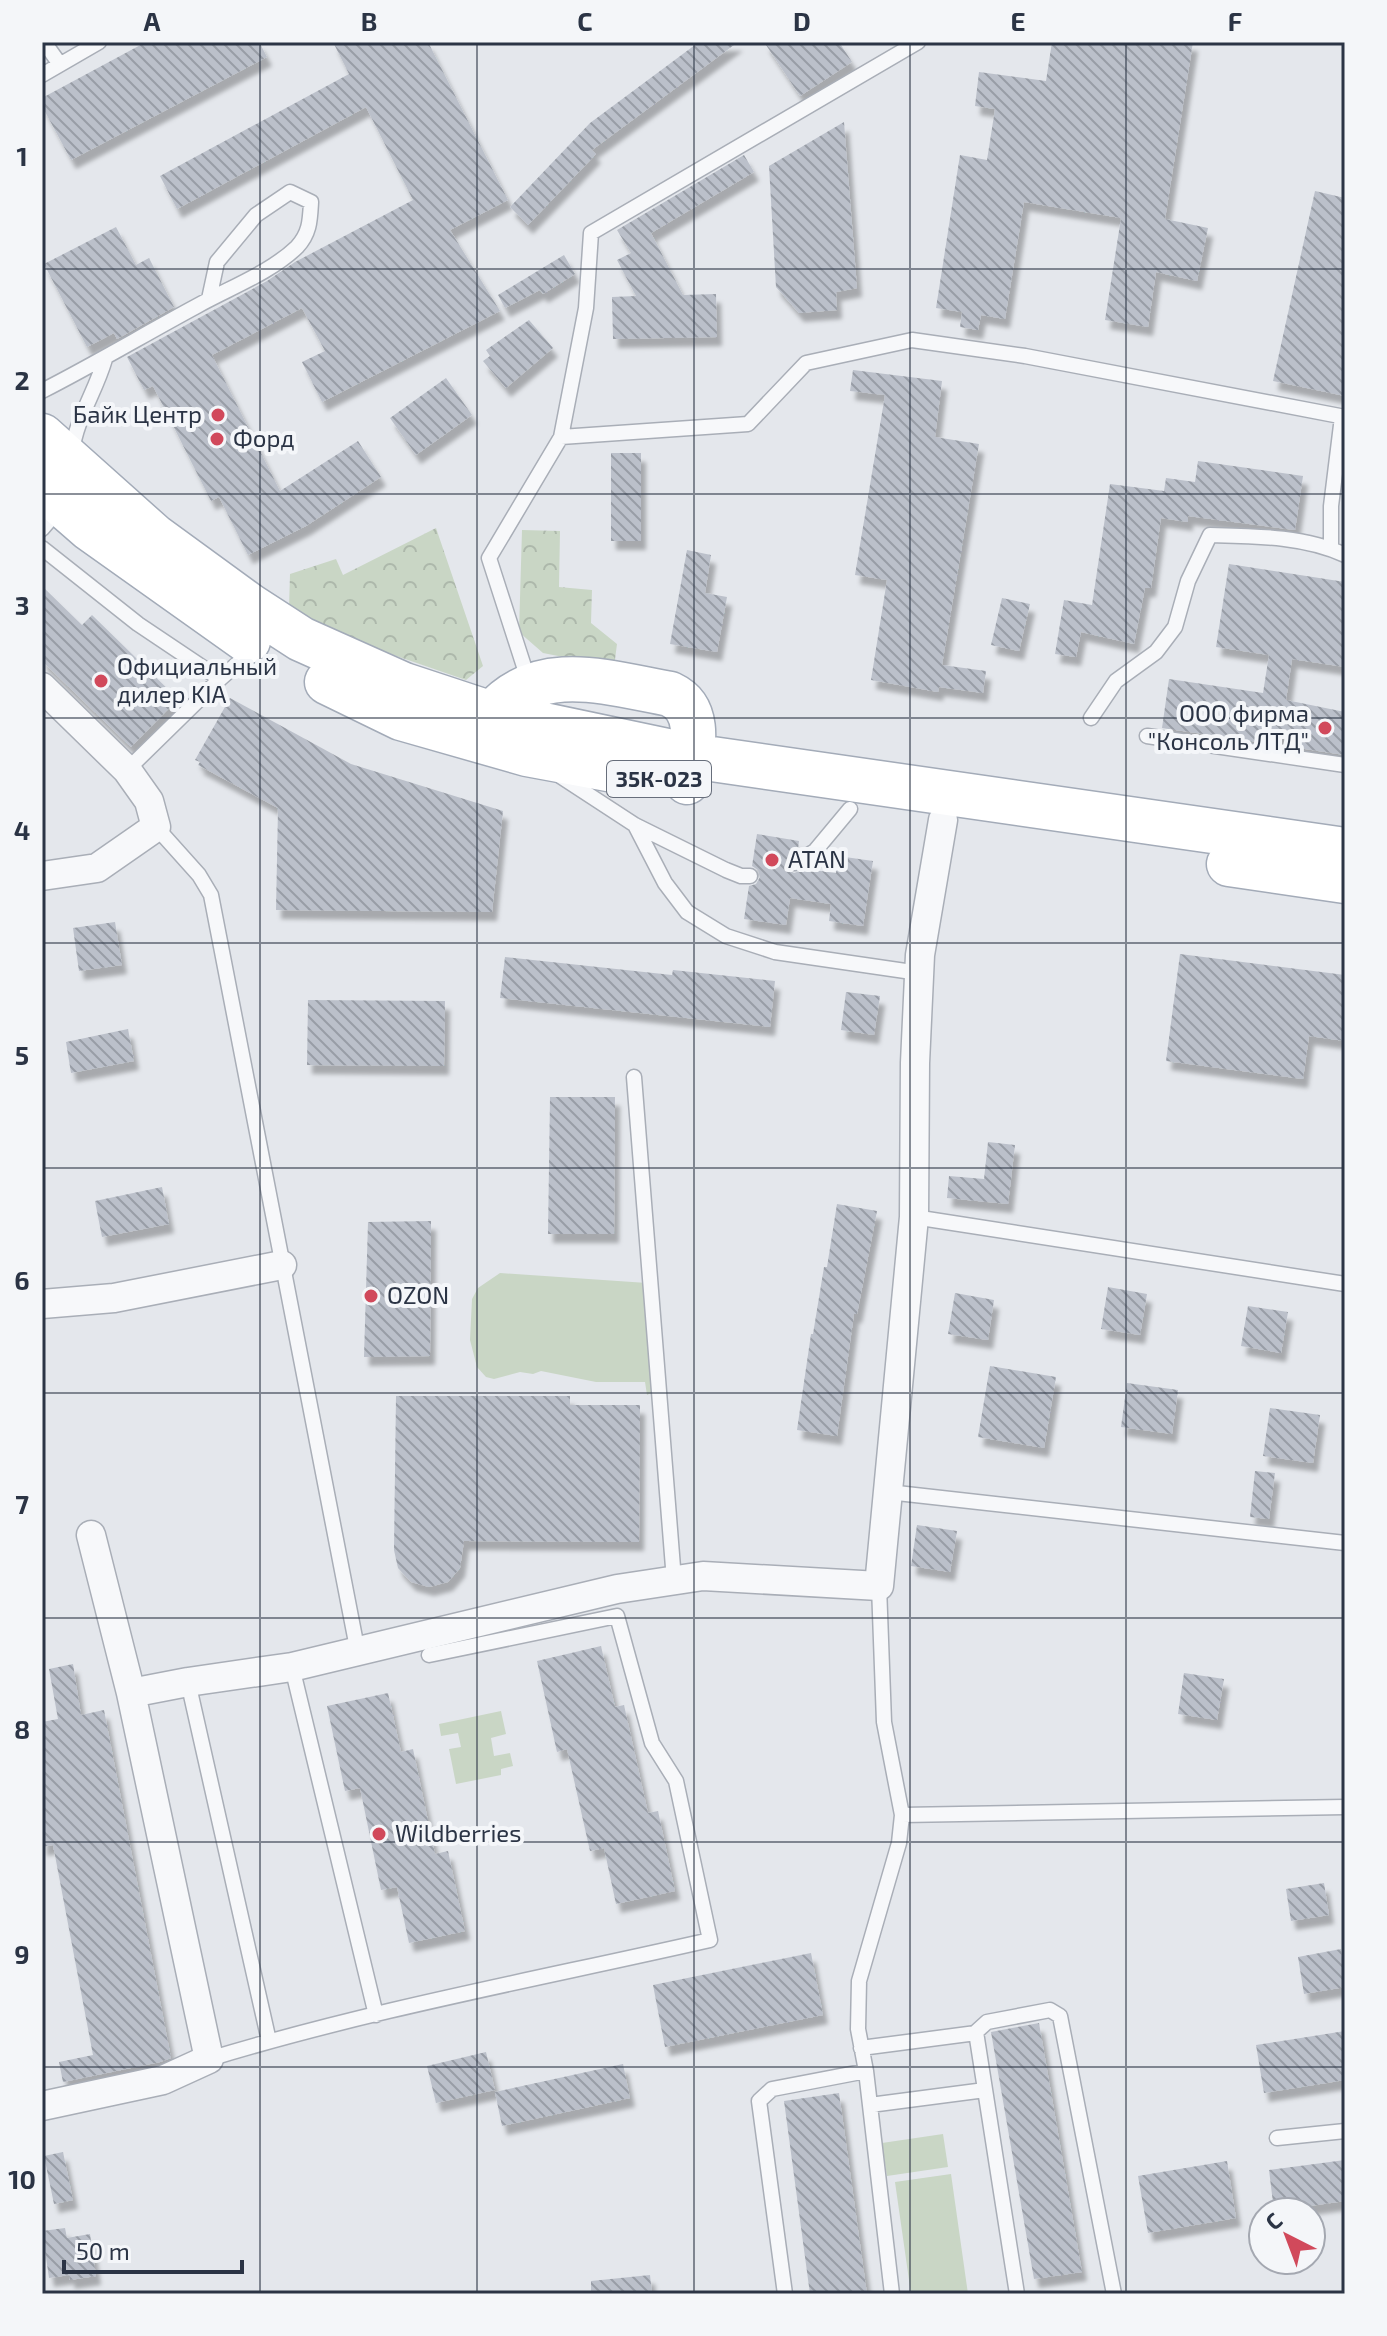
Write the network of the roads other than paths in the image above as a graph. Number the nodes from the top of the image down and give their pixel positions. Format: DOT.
graph roads {
  1 [pos="44,42"];
  2 [pos="99,42"];
  3 [pos="918,42"];
  4 [pos="59,63"];
  5 [pos="42,75"];
  6 [pos="209,299"];
  7 [pos="105,359"];
  8 [pos="42,391"];
  9 [pos="1343,417"];
  10 [pos="561,437"];
  11 [pos="52,484"];
  12 [pos="42,548"];
  13 [pos="1331,548"];
  14 [pos="1345,555"];
  15 [pos="257,647"];
  16 [pos="220,679"];
  17 [pos="530,686"];
  18 [pos="42,687"];
  19 [pos="492,714"];
  20 [pos="1091,718"];
  21 [pos="1147,736"];
  22 [pos="527,754"];
  23 [pos="1345,765"];
  24 [pos="127,770"];
  25 [pos="689,770"];
  26 [pos="850,809"];
  27 [pos="943,820"];
  28 [pos="635,825"];
  29 [pos="156,827"];
  30 [pos="1345,850"];
  31 [pos="795,863"];
  32 [pos="42,876"];
  33 [pos="750,876"];
  34 [pos="1345,881"];
  35 [pos="919,973"];
  36 [pos="634,1077"];
  37 [pos="914,1217"];
  38 [pos="282,1265"];
  39 [pos="1345,1284"];
  40 [pos="42,1304"];
  41 [pos="888,1492"];
  42 [pos="91,1535"];
  43 [pos="1345,1543"];
  44 [pos="674,1580"];
  45 [pos="879,1586"];
  46 [pos="358,1653"];
  47 [pos="429,1655"];
  48 [pos="292,1667"];
  49 [pos="188,1682"];
  50 [pos="131,1693"];
  51 [pos="1345,1807"];
  52 [pos="902,1815"];
  53 [pos="376,2015"];
  54 [pos="976,2033"];
  55 [pos="269,2041"];
  56 [pos="861,2048"];
  57 [pos="209,2059"];
  58 [pos="866,2071"];
  59 [pos="985,2090"];
  60 [pos="870,2105"];
  61 [pos="42,2106"];
  62 [pos="1345,2131"];
  63 [pos="1277,2138"];
  64 [pos="785,2294"];
  65 [pos="892,2294"];
  66 [pos="1017,2294"];
  67 [pos="1114,2294"];
  1 -- 4 [label="lane"];
  2 -- 4 [label="lane"];
  3 -- 10 [label="lane"];
  4 -- 5 [label="lane"];
  6 -- 6 [label="lane"];
  6 -- 7 [label="lane"];
  7 -- 8 [label="lane"];
  7 -- 11 [label="lane"];
  9 -- 10 [label="lane"];
  9 -- 13 [label="lane"];
  10 -- 17 [label="lane"];
  11 -- 15 [label="main road, 35К-023"];
  11 -- 19 [label="main road, 35К-023"];
  12 -- 16 [label="lane"];
  13 -- 14 [label="lane"];
  13 -- 20 [label="lane"];
  15 -- 16 [label="lane"];
  15 -- 22 [label="main road, 35К-023"];
  16 -- 24 [label="lane"];
  17 -- 19 [label="main road"];
  17 -- 25 [label="main road"];
  18 -- 24 [label="street"];
  19 -- 25 [label="main road, 35К-023"];
  21 -- 23 [label="lane"];
  22 -- 25 [label="main road, 35К-023"];
  22 -- 28 [label="lane"];
  24 -- 29 [label="street"];
  25 -- 26 [label="main road, 35К-023"];
  25 -- 30 [label="main road, 35К-023"];
  26 -- 27 [label="main road, 35К-023"];
  26 -- 31 [label="lane"];
  27 -- 34 [label="main road, 35К-023"];
  27 -- 35 [label="street"];
  28 -- 33 [label="lane"];
  28 -- 35 [label="lane"];
  29 -- 32 [label="street"];
  29 -- 38 [label="lane"];
  35 -- 37 [label="street"];
  36 -- 44 [label="lane"];
  37 -- 39 [label="lane"];
  37 -- 41 [label="street"];
  38 -- 40 [label="street"];
  38 -- 46 [label="lane"];
  41 -- 43 [label="lane"];
  41 -- 45 [label="street"];
  42 -- 50 [label="street"];
  44 -- 45 [label="street"];
  44 -- 46 [label="street"];
  45 -- 52 [label="lane"];
  46 -- 48 [label="street"];
  47 -- 53 [label="lane"];
  48 -- 49 [label="street"];
  48 -- 53 [label="lane"];
  49 -- 50 [label="street"];
  49 -- 55 [label="lane"];
  50 -- 57 [label="street"];
  51 -- 52 [label="lane"];
  52 -- 56 [label="lane"];
  53 -- 55 [label="lane"];
  54 -- 56 [label="lane"];
  54 -- 59 [label="lane"];
  54 -- 67 [label="lane"];
  55 -- 57 [label="lane"];
  56 -- 58 [label="lane"];
  57 -- 61 [label="street"];
  58 -- 60 [label="lane"];
  58 -- 64 [label="lane"];
  59 -- 60 [label="lane"];
  59 -- 66 [label="lane"];
  60 -- 65 [label="lane"];
  62 -- 63 [label="lane"];
}
